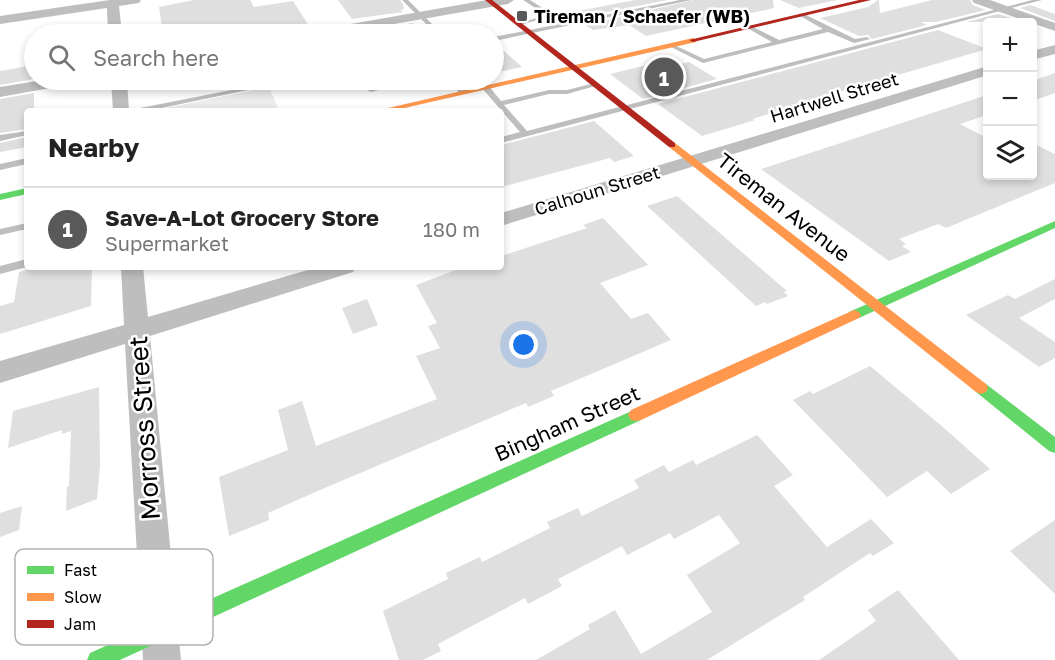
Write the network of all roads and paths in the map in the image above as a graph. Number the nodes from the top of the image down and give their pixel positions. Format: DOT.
graph roads {
  1 [pos="135,0"];
  2 [pos="405,0"];
  3 [pos="508,0"];
  4 [pos="526,0"];
  5 [pos="689,0"];
  6 [pos="868,0"];
  7 [pos="978,0"];
  8 [pos="1039,0"];
  9 [pos="490,2"];
  10 [pos="847,2"];
  11 [pos="113,3"];
  12 [pos="1004,9"];
  13 [pos="802,15"];
  14 [pos="421,16"];
  15 [pos="0,20"];
  16 [pos="114,24"];
  17 [pos="375,24"];
  18 [pos="429,24"];
  19 [pos="749,27"];
  20 [pos="1055,27"];
  21 [pos="524,28"];
  22 [pos="829,30"];
  23 [pos="504,35"];
  24 [pos="903,35"];
  25 [pos="778,42"];
  26 [pos="670,45"];
  27 [pos="1055,49"];
  28 [pos="1037,54"];
  29 [pos="573,67"];
  30 [pos="983,71"];
  31 [pos="504,83"];
  32 [pos="595,85"];
  33 [pos="24,88"];
  34 [pos="119,90"];
  35 [pos="241,90"];
  36 [pos="400,90"];
  37 [pos="472,90"];
  38 [pos="488,90"];
  39 [pos="0,92"];
  40 [pos="463,92"];
  41 [pos="411,104"];
  42 [pos="501,104"];
  43 [pos="121,108"];
  44 [pos="150,108"];
  45 [pos="393,108"];
  46 [pos="624,108"];
  47 [pos="525,133"];
  48 [pos="24,134"];
  49 [pos="0,138"];
  50 [pos="504,139"];
  51 [pos="693,161"];
  52 [pos="24,162"];
  53 [pos="0,167"];
  54 [pos="24,192"];
  55 [pos="0,197"];
  56 [pos="504,219"];
  57 [pos="1055,225"];
  58 [pos="24,227"];
  59 [pos="0,232"];
  60 [pos="24,264"];
  61 [pos="0,270"];
  62 [pos="132,270"];
  63 [pos="335,270"];
  64 [pos="876,306"];
  65 [pos="137,331"];
  66 [pos="0,372"];
  67 [pos="1055,446"];
  68 [pos="154,549"];
  69 [pos="213,621"];
  70 [pos="161,646"];
  71 [pos="97,660"];
  1 -- 11 [label="street"];
  2 -- 14 [label="lane"];
  3 -- 9 [label="street"];
  4 -- 21 [label="lane"];
  5 -- 21 [label="lane"];
  6 -- 10 [label="street"];
  7 -- 12 [label="street"];
  8 -- 12 [label="lane"];
  9 -- 14 [label="street"];
  9 -- 21 [label="street, Tireman Avenue"];
  10 -- 13 [label="street"];
  11 -- 15 [label="street"];
  11 -- 16 [label="street"];
  12 -- 20 [label="street"];
  12 -- 24 [label="lane"];
  13 -- 19 [label="street"];
  13 -- 22 [label="lane"];
  14 -- 17 [label="street"];
  14 -- 18 [label="lane"];
  19 -- 25 [label="lane"];
  19 -- 26 [label="street"];
  21 -- 23 [label="lane"];
  21 -- 29 [label="street, Tireman Avenue"];
  22 -- 24 [label="lane"];
  22 -- 25 [label="lane"];
  24 -- 46 [label="lane"];
  25 -- 26 [label="lane"];
  26 -- 29 [label="street"];
  27 -- 28 [label="street"];
  29 -- 31 [label="street"];
  29 -- 32 [label="street, Tireman Avenue"];
  30 -- 51 [label="street, Hartwell Street"];
  32 -- 42 [label="lane"];
  32 -- 46 [label="street, Tireman Avenue"];
  33 -- 39 [label="street"];
  34 -- 43 [label="street"];
  35 -- 44 [label="lane"];
  36 -- 41 [label="lane"];
  37 -- 40 [label="street"];
  38 -- 42 [label="lane"];
  40 -- 41 [label="street"];
  41 -- 45 [label="street"];
  42 -- 47 [label="lane"];
  46 -- 47 [label="lane"];
  46 -- 51 [label="street, Tireman Avenue"];
  47 -- 50 [label="lane"];
  48 -- 49 [label="lane"];
  51 -- 56 [label="street, Calhoun Street"];
  51 -- 64 [label="street, Tireman Avenue"];
  52 -- 53 [label="lane"];
  54 -- 55 [label="street"];
  57 -- 64 [label="street, Bingham Street"];
  58 -- 59 [label="lane"];
  60 -- 61 [label="lane"];
  62 -- 65 [label="street, Morross Street"];
  63 -- 65 [label="street"];
  64 -- 67 [label="street, Tireman Avenue"];
  64 -- 69 [label="street, Bingham Street"];
  65 -- 66 [label="street"];
  65 -- 68 [label="street, Morross Street"];
  70 -- 71 [label="street, Bingham Street"];
}
